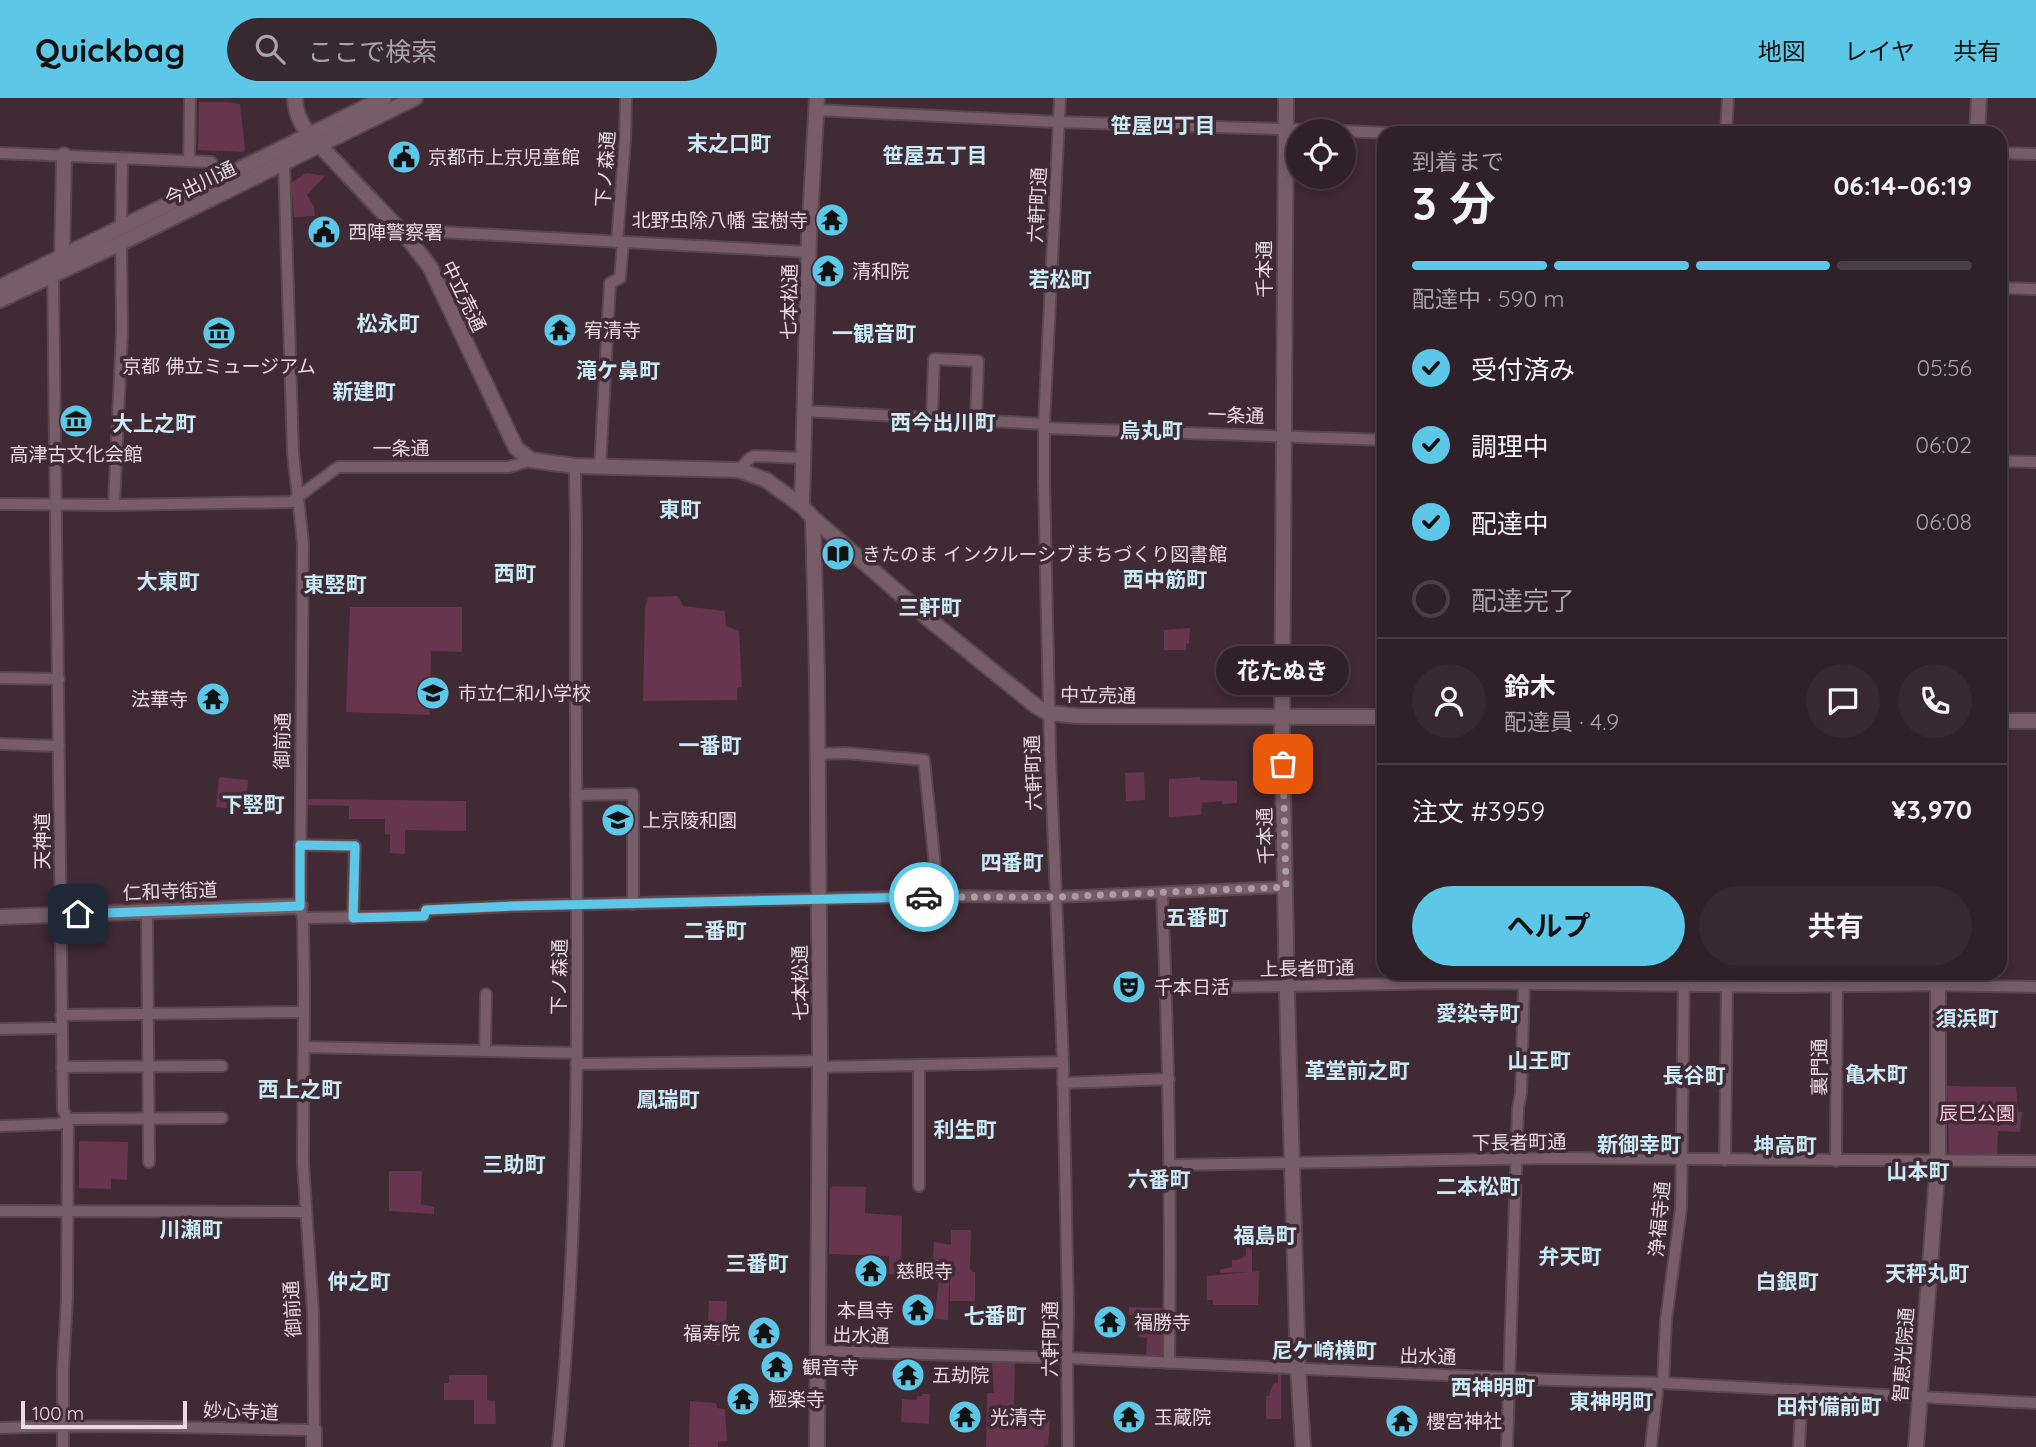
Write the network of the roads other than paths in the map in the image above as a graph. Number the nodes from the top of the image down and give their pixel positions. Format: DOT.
graph roads {
  1 [pos="190,98"];
  2 [pos="295,98"];
  3 [pos="384,98"];
  4 [pos="415,98"];
  5 [pos="626,98"];
  6 [pos="1060,98"];
  7 [pos="1286,98"];
  8 [pos="1728,98"];
  9 [pos="1979,98"];
  10 [pos="817,104"];
  11 [pos="1286,119"];
  12 [pos="1059,122"];
  13 [pos="1726,126"];
  14 [pos="1977,126"];
  15 [pos="1286,129"];
  16 [pos="1356,132"];
  17 [pos="1377,132"];
  18 [pos="313,140"];
  19 [pos="0,153"];
  20 [pos="2007,153"];
  21 [pos="2036,154"];
  22 [pos="64,155"];
  23 [pos="122,159"];
  24 [pos="189,161"];
  25 [pos="284,162"];
  26 [pos="220,178"];
  27 [pos="121,236"];
  28 [pos="410,241"];
  29 [pos="620,242"];
  30 [pos="809,252"];
  31 [pos="62,258"];
  32 [pos="53,275"];
  33 [pos="0,287"];
  34 [pos="2007,288"];
  35 [pos="2036,289"];
  36 [pos="0,300"];
  37 [pos="804,411"];
  38 [pos="932,418"];
  39 [pos="976,420"];
  40 [pos="1044,426"];
  41 [pos="1283,435"];
  42 [pos="1377,440"];
  43 [pos="803,458"];
  44 [pos="531,460"];
  45 [pos="2007,461"];
  46 [pos="2036,462"];
  47 [pos="575,466"];
  48 [pos="600,467"];
  49 [pos="738,470"];
  50 [pos="297,498"];
  51 [pos="0,504"];
  52 [pos="57,505"];
  53 [pos="114,505"];
  54 [pos="802,506"];
  55 [pos="813,518"];
  56 [pos="0,678"];
  57 [pos="58,679"];
  58 [pos="1048,713"];
  59 [pos="1282,716"];
  60 [pos="1377,717"];
  61 [pos="2007,721"];
  62 [pos="2036,721"];
  63 [pos="0,744"];
  64 [pos="59,746"];
  65 [pos="817,754"];
  66 [pos="576,795"];
  67 [pos="300,845"];
  68 [pos="1286,887"];
  69 [pos="1162,893"];
  70 [pos="938,896"];
  71 [pos="1056,897"];
  72 [pos="819,900"];
  73 [pos="634,904"];
  74 [pos="578,905"];
  75 [pos="147,912"];
  76 [pos="301,912"];
  77 [pos="59,915"];
  78 [pos="0,917"];
  79 [pos="353,918"];
  80 [pos="1684,980"];
  81 [pos="1787,980"];
  82 [pos="1837,980"];
  83 [pos="1925,980"];
  84 [pos="1938,980"];
  85 [pos="1950,980"];
  86 [pos="1524,984"];
  87 [pos="1287,985"];
  88 [pos="1684,986"];
  89 [pos="1727,986"];
  90 [pos="1787,987"];
  91 [pos="1837,987"];
  92 [pos="2036,987"];
  93 [pos="1166,988"];
  94 [pos="485,994"];
  95 [pos="304,1012"];
  96 [pos="147,1014"];
  97 [pos="61,1015"];
  98 [pos="61,1028"];
  99 [pos="0,1029"];
  100 [pos="304,1047"];
  101 [pos="485,1051"];
  102 [pos="576,1058"];
  103 [pos="1063,1062"];
  104 [pos="820,1064"];
  105 [pos="919,1065"];
  106 [pos="222,1066"];
  107 [pos="62,1067"];
  108 [pos="148,1067"];
  109 [pos="1169,1079"];
  110 [pos="1063,1083"];
  111 [pos="222,1118"];
  112 [pos="68,1119"];
  113 [pos="148,1119"];
  114 [pos="0,1126"];
  115 [pos="1517,1159"];
  116 [pos="1681,1160"];
  117 [pos="1725,1160"];
  118 [pos="1836,1161"];
  119 [pos="1938,1161"];
  120 [pos="2036,1161"];
  121 [pos="149,1162"];
  122 [pos="1292,1162"];
  123 [pos="1170,1165"];
  124 [pos="919,1186"];
  125 [pos="0,1211"];
  126 [pos="68,1211"];
  127 [pos="305,1212"];
  128 [pos="818,1351"];
  129 [pos="1067,1358"];
  130 [pos="1169,1363"];
  131 [pos="1298,1368"];
  132 [pos="1510,1377"];
  133 [pos="1661,1383"];
  134 [pos="1802,1391"];
  135 [pos="1919,1397"];
  136 [pos="2036,1403"];
  137 [pos="63,1426"];
  138 [pos="0,1428"];
  139 [pos="314,1430"];
  140 [pos="63,1447"];
  141 [pos="314,1447"];
  142 [pos="558,1447"];
  143 [pos="817,1447"];
  144 [pos="1068,1447"];
  145 [pos="1303,1447"];
  146 [pos="1507,1447"];
  147 [pos="1651,1447"];
  148 [pos="1799,1447"];
  149 [pos="1916,1447"];
  1 -- 24 [label="street"];
  2 -- 18 [label="street"];
  3 -- 18 [label="street, 今出川通"];
  4 -- 18 [label="street, 今出川通"];
  5 -- 29 [label="street, 下ノ森通"];
  6 -- 12 [label="street, 六軒町通"];
  7 -- 11 [label="street, 千本通"];
  8 -- 13 [label="street"];
  9 -- 14 [label="street"];
  10 -- 12 [label="street"];
  10 -- 30 [label="street, 七本松通"];
  12 -- 15 [label="street"];
  12 -- 40 [label="street, 六軒町通"];
  15 -- 41 [label="street, 千本通"];
  16 -- 17 [label="street"];
  18 -- 25 [label="street, 今出川通"];
  18 -- 26 [label="street, 今出川通"];
  18 -- 28 [label="street, 中立売通"];
  19 -- 22 [label="street"];
  20 -- 21 [label="street"];
  22 -- 23 [label="street"];
  22 -- 31 [label="street"];
  23 -- 24 [label="street"];
  23 -- 27 [label="street"];
  24 -- 26 [label="street"];
  25 -- 27 [label="street, 今出川通"];
  25 -- 50 [label="street, 御前通"];
  26 -- 27 [label="street, 今出川通"];
  27 -- 31 [label="street, 今出川通"];
  27 -- 32 [label="street, 今出川通"];
  27 -- 53 [label="street"];
  28 -- 29 [label="street"];
  28 -- 44 [label="street, 中立売通"];
  29 -- 30 [label="street"];
  29 -- 48 [label="street, 下ノ森通"];
  30 -- 37 [label="street, 七本松通"];
  31 -- 32 [label="street"];
  31 -- 33 [label="street, 今出川通"];
  32 -- 36 [label="street, 今出川通"];
  32 -- 52 [label="street, 天神道"];
  34 -- 35 [label="street"];
  37 -- 38 [label="street, 一条通"];
  37 -- 43 [label="street, 七本松通"];
  38 -- 39 [label="street, 一条通"];
  38 -- 39 [label="street"];
  39 -- 40 [label="street, 一条通"];
  40 -- 41 [label="street, 一条通"];
  40 -- 58 [label="street, 六軒町通"];
  41 -- 42 [label="street, 一条通"];
  41 -- 59 [label="street, 千本通"];
  43 -- 49 [label="street"];
  43 -- 54 [label="street, 七本松通"];
  44 -- 47 [label="street, 一条通"];
  44 -- 50 [label="street, 一条通"];
  45 -- 46 [label="street"];
  47 -- 48 [label="street, 一条通"];
  47 -- 66 [label="street, 下ノ森通"];
  48 -- 49 [label="street, 一条通"];
  49 -- 54 [label="street, 一条通"];
  50 -- 53 [label="street, 一条通"];
  50 -- 67 [label="street, 御前通"];
  51 -- 52 [label="street, 一条通"];
  52 -- 53 [label="street, 一条通"];
  52 -- 57 [label="street, 天神道"];
  54 -- 55 [label="street, 中立売通"];
  55 -- 58 [label="street, 中立売通"];
  55 -- 65 [label="street, 七本松通"];
  56 -- 57 [label="street"];
  57 -- 64 [label="street, 天神道"];
  58 -- 59 [label="street, 中立売通"];
  58 -- 71 [label="street, 六軒町通"];
  59 -- 60 [label="street, 中立売通"];
  59 -- 68 [label="street, 千本通"];
  61 -- 62 [label="street"];
  63 -- 64 [label="street"];
  64 -- 77 [label="street, 天神道"];
  65 -- 70 [label="street"];
  65 -- 72 [label="street, 七本松通"];
  66 -- 73 [label="street"];
  66 -- 74 [label="street, 下ノ森通"];
  67 -- 76 [label="street, 御前通"];
  67 -- 79 [label="street"];
  68 -- 69 [label="street"];
  68 -- 87 [label="street, 千本通"];
  69 -- 71 [label="street"];
  69 -- 93 [label="street"];
  70 -- 71 [label="street"];
  70 -- 72 [label="street"];
  71 -- 103 [label="street, 六軒町通"];
  72 -- 73 [label="street"];
  72 -- 104 [label="street, 七本松通"];
  73 -- 74 [label="street"];
  74 -- 79 [label="street"];
  74 -- 102 [label="street, 下ノ森通"];
  75 -- 76 [label="street, 仁和寺街道"];
  75 -- 77 [label="street, 仁和寺街道"];
  75 -- 96 [label="street"];
  76 -- 79 [label="street"];
  76 -- 95 [label="street, 御前通"];
  77 -- 78 [label="street, 仁和寺街道"];
  77 -- 97 [label="street, 天神道"];
  80 -- 88 [label="street, 浄福寺通"];
  81 -- 90 [label="street"];
  82 -- 91 [label="street, 裏門通"];
  83 -- 91 [label="street, 上長者町通"];
  84 -- 119 [label="street, 智恵光院通"];
  85 -- 92 [label="street, 上長者町通"];
  86 -- 87 [label="street, 上長者町通"];
  86 -- 88 [label="street, 上長者町通"];
  86 -- 115 [label="street"];
  87 -- 93 [label="street, 上長者町通"];
  87 -- 122 [label="street, 千本通"];
  88 -- 89 [label="street, 上長者町通"];
  88 -- 116 [label="street, 浄福寺通"];
  89 -- 90 [label="street, 上長者町通"];
  89 -- 117 [label="street"];
  90 -- 91 [label="street, 上長者町通"];
  91 -- 118 [label="street, 裏門通"];
  93 -- 109 [label="street"];
  94 -- 101 [label="street"];
  95 -- 96 [label="street"];
  95 -- 100 [label="street, 御前通"];
  96 -- 97 [label="street"];
  96 -- 108 [label="street"];
  97 -- 98 [label="street, 天神道"];
  98 -- 99 [label="street"];
  98 -- 107 [label="street, 天神道"];
  100 -- 101 [label="street"];
  100 -- 127 [label="street, 御前通"];
  101 -- 102 [label="street"];
  102 -- 104 [label="street"];
  102 -- 142 [label="street, 下ノ森通"];
  103 -- 105 [label="street"];
  103 -- 110 [label="street, 六軒町通"];
  104 -- 105 [label="street"];
  104 -- 128 [label="street, 七本松通"];
  105 -- 124 [label="street"];
  106 -- 108 [label="street"];
  107 -- 108 [label="street"];
  107 -- 112 [label="street, 天神道"];
  108 -- 113 [label="street"];
  109 -- 110 [label="street"];
  109 -- 123 [label="street"];
  110 -- 129 [label="street, 六軒町通"];
  111 -- 113 [label="street"];
  112 -- 113 [label="street"];
  112 -- 114 [label="street"];
  112 -- 126 [label="street, 天神道"];
  113 -- 121 [label="street"];
  115 -- 116 [label="street, 下長者町通"];
  115 -- 122 [label="street, 下長者町通"];
  115 -- 132 [label="street"];
  116 -- 117 [label="street, 下長者町通"];
  116 -- 133 [label="street, 浄福寺通"];
  117 -- 118 [label="street, 下長者町通"];
  118 -- 119 [label="street, 下長者町通"];
  119 -- 120 [label="street, 下長者町通"];
  119 -- 135 [label="street, 智恵光院通"];
  122 -- 123 [label="street, 下長者町通"];
  122 -- 131 [label="street, 千本通"];
  123 -- 130 [label="street"];
  125 -- 126 [label="street"];
  126 -- 127 [label="street"];
  126 -- 137 [label="street, 天神道"];
  127 -- 139 [label="street, 御前通"];
  128 -- 129 [label="street, 出水通"];
  128 -- 143 [label="street, 七本松通"];
  129 -- 130 [label="street, 出水通"];
  129 -- 144 [label="street, 六軒町通"];
  130 -- 131 [label="street, 出水通"];
  131 -- 132 [label="street, 出水通"];
  131 -- 145 [label="street, 千本通"];
  132 -- 133 [label="street, 出水通"];
  132 -- 146 [label="street"];
  133 -- 134 [label="street, 出水通"];
  133 -- 147 [label="street, 浄福寺通"];
  134 -- 135 [label="street, 出水通"];
  134 -- 148 [label="street"];
  135 -- 136 [label="street, 出水通"];
  135 -- 149 [label="street, 智恵光院通"];
  137 -- 138 [label="street, 妙心寺道"];
  137 -- 139 [label="street, 妙心寺道"];
  137 -- 140 [label="street, 天神道"];
  139 -- 141 [label="street, 御前通"];
}
